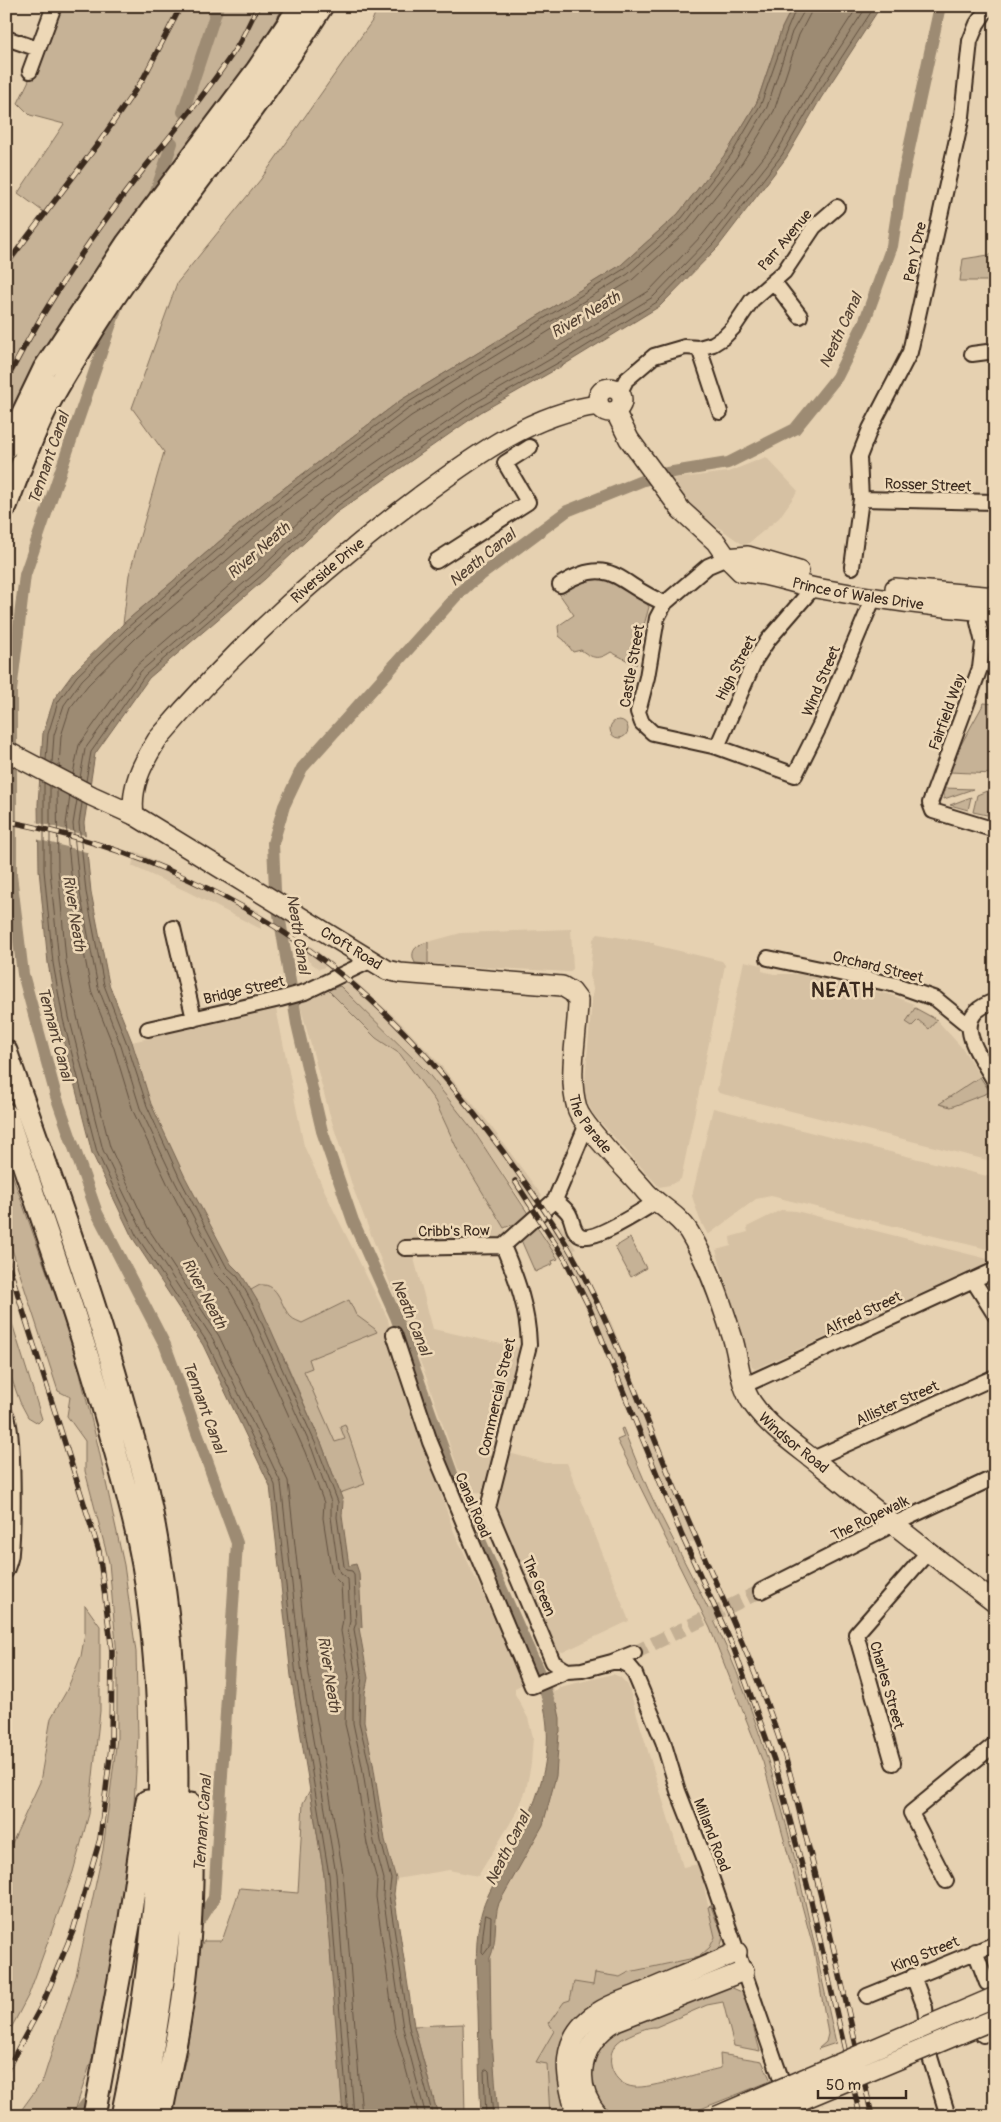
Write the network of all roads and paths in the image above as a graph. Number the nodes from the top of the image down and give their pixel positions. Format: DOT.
graph roads {
  1 [pos="54,6"];
  2 [pos="300,6"];
  3 [pos="322,6"];
  4 [pos="989,6"];
  5 [pos="6,38"];
  6 [pos="38,49"];
  7 [pos="30,71"];
  8 [pos="837,207"];
  9 [pos="774,282"];
  10 [pos="800,316"];
  11 [pos="699,348"];
  12 [pos="995,351"];
  13 [pos="972,354"];
  14 [pos="620,392"];
  15 [pos="607,408"];
  16 [pos="720,412"];
  17 [pos="530,447"];
  18 [pos="6,448"];
  19 [pos="860,499"];
  20 [pos="995,502"];
  21 [pos="6,506"];
  22 [pos="727,558"];
  23 [pos="436,561"];
  24 [pos="852,567"];
  25 [pos="560,584"];
  26 [pos="813,588"];
  27 [pos="995,597"];
  28 [pos="873,598"];
  29 [pos="664,603"];
  30 [pos="995,612"];
  31 [pos="978,622"];
  32 [pos="717,747"];
  33 [pos="6,751"];
  34 [pos="134,785"];
  35 [pos="96,798"];
  36 [pos="134,815"];
  37 [pos="995,830"];
  38 [pos="173,928"];
  39 [pos="768,958"];
  40 [pos="370,961"];
  41 [pos="578,1000"];
  42 [pos="995,1001"];
  43 [pos="194,1019"];
  44 [pos="968,1025"];
  45 [pos="148,1029"];
  46 [pos="6,1051"];
  47 [pos="995,1082"];
  48 [pos="6,1114"];
  49 [pos="587,1124"];
  50 [pos="555,1200"];
  51 [pos="656,1202"];
  52 [pos="677,1218"];
  53 [pos="503,1246"];
  54 [pos="405,1248"];
  55 [pos="995,1270"];
  56 [pos="973,1280"];
  57 [pos="995,1315"];
  58 [pos="394,1334"];
  59 [pos="995,1377"];
  60 [pos="745,1385"];
  61 [pos="6,1415"];
  62 [pos="813,1459"];
  63 [pos="995,1477"];
  64 [pos="488,1508"];
  65 [pos="892,1525"];
  66 [pos="928,1552"];
  67 [pos="6,1571"];
  68 [pos="761,1591"];
  69 [pos="995,1603"];
  70 [pos="634,1653"];
  71 [pos="612,1662"];
  72 [pos="567,1671"];
  73 [pos="169,1746"];
  74 [pos="993,1750"];
  75 [pos="893,1764"];
  76 [pos="946,1881"];
  77 [pos="164,1905"];
  78 [pos="995,1944"];
  79 [pos="975,1951"];
  80 [pos="737,1952"];
  81 [pos="744,1971"];
  82 [pos="913,1976"];
  83 [pos="991,1990"];
  84 [pos="867,1996"];
  85 [pos="611,2014"];
  86 [pos="995,2019"];
  87 [pos="95,2113"];
  88 [pos="122,2116"];
  89 [pos="140,2116"];
  90 [pos="161,2116"];
  91 [pos="577,2116"];
  92 [pos="600,2116"];
  93 [pos="717,2116"];
  94 [pos="763,2116"];
  95 [pos="794,2116"];
  96 [pos="948,2116"];
  1 -- 6 [label="street"];
  2 -- 18 [label="highway"];
  3 -- 21 [label="highway"];
  4 -- 19 [label="street, Pen Y Dre"];
  5 -- 6 [label="street"];
  6 -- 7 [label="street"];
  8 -- 9 [label="street, Parr Avenue"];
  9 -- 10 [label="street"];
  9 -- 11 [label="street, Parr Avenue"];
  11 -- 14 [label="street, Parr Avenue"];
  11 -- 16 [label="street"];
  12 -- 13 [label="street"];
  14 -- 15 [label="main road"];
  15 -- 22 [label="main road, Prince of Wales Drive"];
  15 -- 34 [label="main road, Riverside Drive"];
  17 -- 23 [label="street"];
  19 -- 20 [label="street, Rosser Street"];
  19 -- 24 [label="street, Pen Y Dre"];
  22 -- 26 [label="main road, Prince of Wales Drive"];
  22 -- 27 [label="main road, Prince of Wales Drive"];
  22 -- 29 [label="street"];
  25 -- 29 [label="street"];
  26 -- 28 [label="main road, Prince of Wales Drive"];
  26 -- 32 [label="street, High Street"];
  28 -- 30 [label="main road, Prince of Wales Drive"];
  28 -- 32 [label="street, Wind Street"];
  29 -- 32 [label="street, Castle Street"];
  31 -- 37 [label="street, Fairfield Way"];
  33 -- 35 [label="main road, Croft Road"];
  34 -- 35 [label="main road"];
  34 -- 36 [label="main road, Riverside Drive"];
  35 -- 36 [label="main road, Croft Road"];
  36 -- 40 [label="main road, Croft Road"];
  38 -- 43 [label="street"];
  39 -- 44 [label="street, Orchard Street"];
  40 -- 41 [label="main road, Croft Road"];
  40 -- 43 [label="street, Bridge Street"];
  41 -- 49 [label="main road, The Parade"];
  42 -- 44 [label="street"];
  43 -- 45 [label="street, Bridge Street"];
  44 -- 47 [label="street"];
  46 -- 73 [label="highway"];
  48 -- 73 [label="highway"];
  49 -- 50 [label="street"];
  49 -- 51 [label="main road, The Parade"];
  50 -- 51 [label="street"];
  50 -- 53 [label="street"];
  51 -- 52 [label="main road, The Parade"];
  52 -- 60 [label="main road, Windsor Road"];
  53 -- 54 [label="street, Cribb's Row"];
  53 -- 64 [label="street, Commercial Street"];
  55 -- 56 [label="street, Alfred Street"];
  56 -- 57 [label="street"];
  56 -- 60 [label="street, Alfred Street"];
  58 -- 72 [label="street, Canal Road"];
  59 -- 62 [label="street, Allister Street"];
  60 -- 62 [label="main road, Windsor Road"];
  61 -- 67 [label="street"];
  62 -- 65 [label="main road, Windsor Road"];
  63 -- 65 [label="street, The Ropewalk"];
  64 -- 72 [label="street, The Green"];
  65 -- 66 [label="main road, Windsor Road"];
  65 -- 68 [label="street, The Ropewalk"];
  66 -- 69 [label="main road, Windsor Road"];
  66 -- 75 [label="street, Charles Street"];
  70 -- 71 [label="street"];
  71 -- 72 [label="street"];
  71 -- 80 [label="street, Milland Road"];
  73 -- 77 [label="highway"];
  73 -- 87 [label="highway"];
  73 -- 90 [label="highway"];
  74 -- 76 [label="street"];
  77 -- 88 [label="highway"];
  77 -- 89 [label="highway"];
  78 -- 79 [label="street, King Street"];
  79 -- 82 [label="street, King Street"];
  79 -- 83 [label="street"];
  80 -- 81 [label="street, Milland Road"];
  80 -- 85 [label="main road"];
  81 -- 85 [label="main road"];
  81 -- 95 [label="street, Milland Road"];
  82 -- 84 [label="street, King Street"];
  82 -- 96 [label="street"];
  83 -- 93 [label="main road, bridge"];
  85 -- 91 [label="main road"];
  85 -- 92 [label="main road"];
  86 -- 94 [label="main road, bridge"];
}
